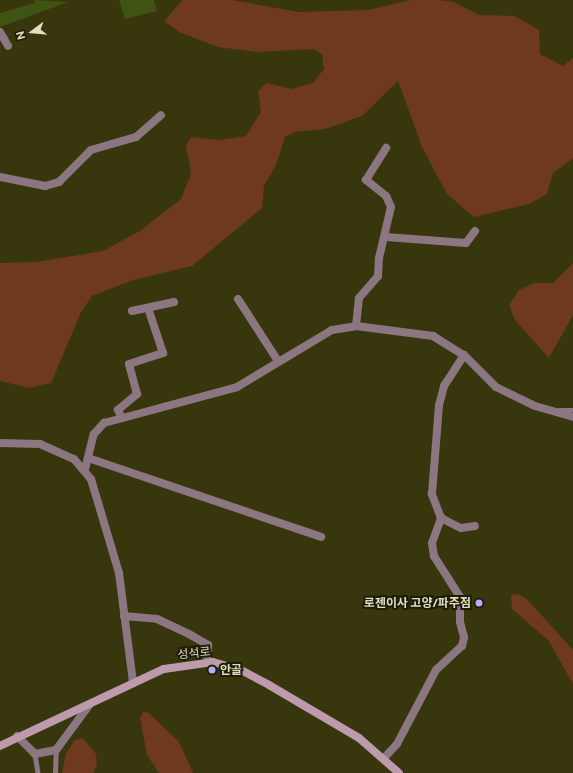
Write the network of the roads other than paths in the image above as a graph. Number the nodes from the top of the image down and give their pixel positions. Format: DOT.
graph roads {
  1 [pos="0,32"];
  2 [pos="8,46"];
  3 [pos="161,115"];
  4 [pos="386,148"];
  5 [pos="0,177"];
  6 [pos="475,231"];
  7 [pos="386,238"];
  8 [pos="238,299"];
  9 [pos="174,302"];
  10 [pos="148,308"];
  11 [pos="132,311"];
  12 [pos="356,326"];
  13 [pos="464,355"];
  14 [pos="278,361"];
  15 [pos="556,410"];
  16 [pos="573,410"];
  17 [pos="121,416"];
  18 [pos="573,417"];
  19 [pos="0,443"];
  20 [pos="91,459"];
  21 [pos="85,470"];
  22 [pos="441,518"];
  23 [pos="475,526"];
  24 [pos="321,537"];
  25 [pos="124,616"];
  26 [pos="207,663"];
  27 [pos="133,683"];
  28 [pos="92,701"];
  29 [pos="17,736"];
  30 [pos="0,746"];
  31 [pos="56,750"];
  32 [pos="36,754"];
  33 [pos="384,758"];
  34 [pos="38,773"];
  35 [pos="55,773"];
  36 [pos="398,773"];
  1 -- 2 [label="street"];
  3 -- 5 [label="street"];
  4 -- 7 [label="street"];
  6 -- 7 [label="street"];
  7 -- 12 [label="street"];
  8 -- 14 [label="street"];
  9 -- 10 [label="street"];
  10 -- 11 [label="street"];
  10 -- 17 [label="street"];
  12 -- 13 [label="street"];
  12 -- 14 [label="street"];
  13 -- 15 [label="street"];
  13 -- 22 [label="street"];
  14 -- 17 [label="street"];
  15 -- 16 [label="lane"];
  15 -- 18 [label="street"];
  17 -- 20 [label="street"];
  19 -- 21 [label="street"];
  20 -- 21 [label="street"];
  20 -- 24 [label="street"];
  21 -- 25 [label="street"];
  22 -- 23 [label="street"];
  22 -- 33 [label="street"];
  25 -- 26 [label="street"];
  25 -- 27 [label="street"];
  26 -- 27 [label="street, 성석로"];
  26 -- 33 [label="street, 성석로"];
  27 -- 28 [label="street, 성석로"];
  28 -- 29 [label="street, 성석로"];
  28 -- 31 [label="street"];
  29 -- 30 [label="street, 성석로"];
  29 -- 32 [label="street"];
  31 -- 32 [label="street"];
  31 -- 35 [label="lane"];
  32 -- 34 [label="lane"];
  33 -- 36 [label="street, 성석로"];
}
